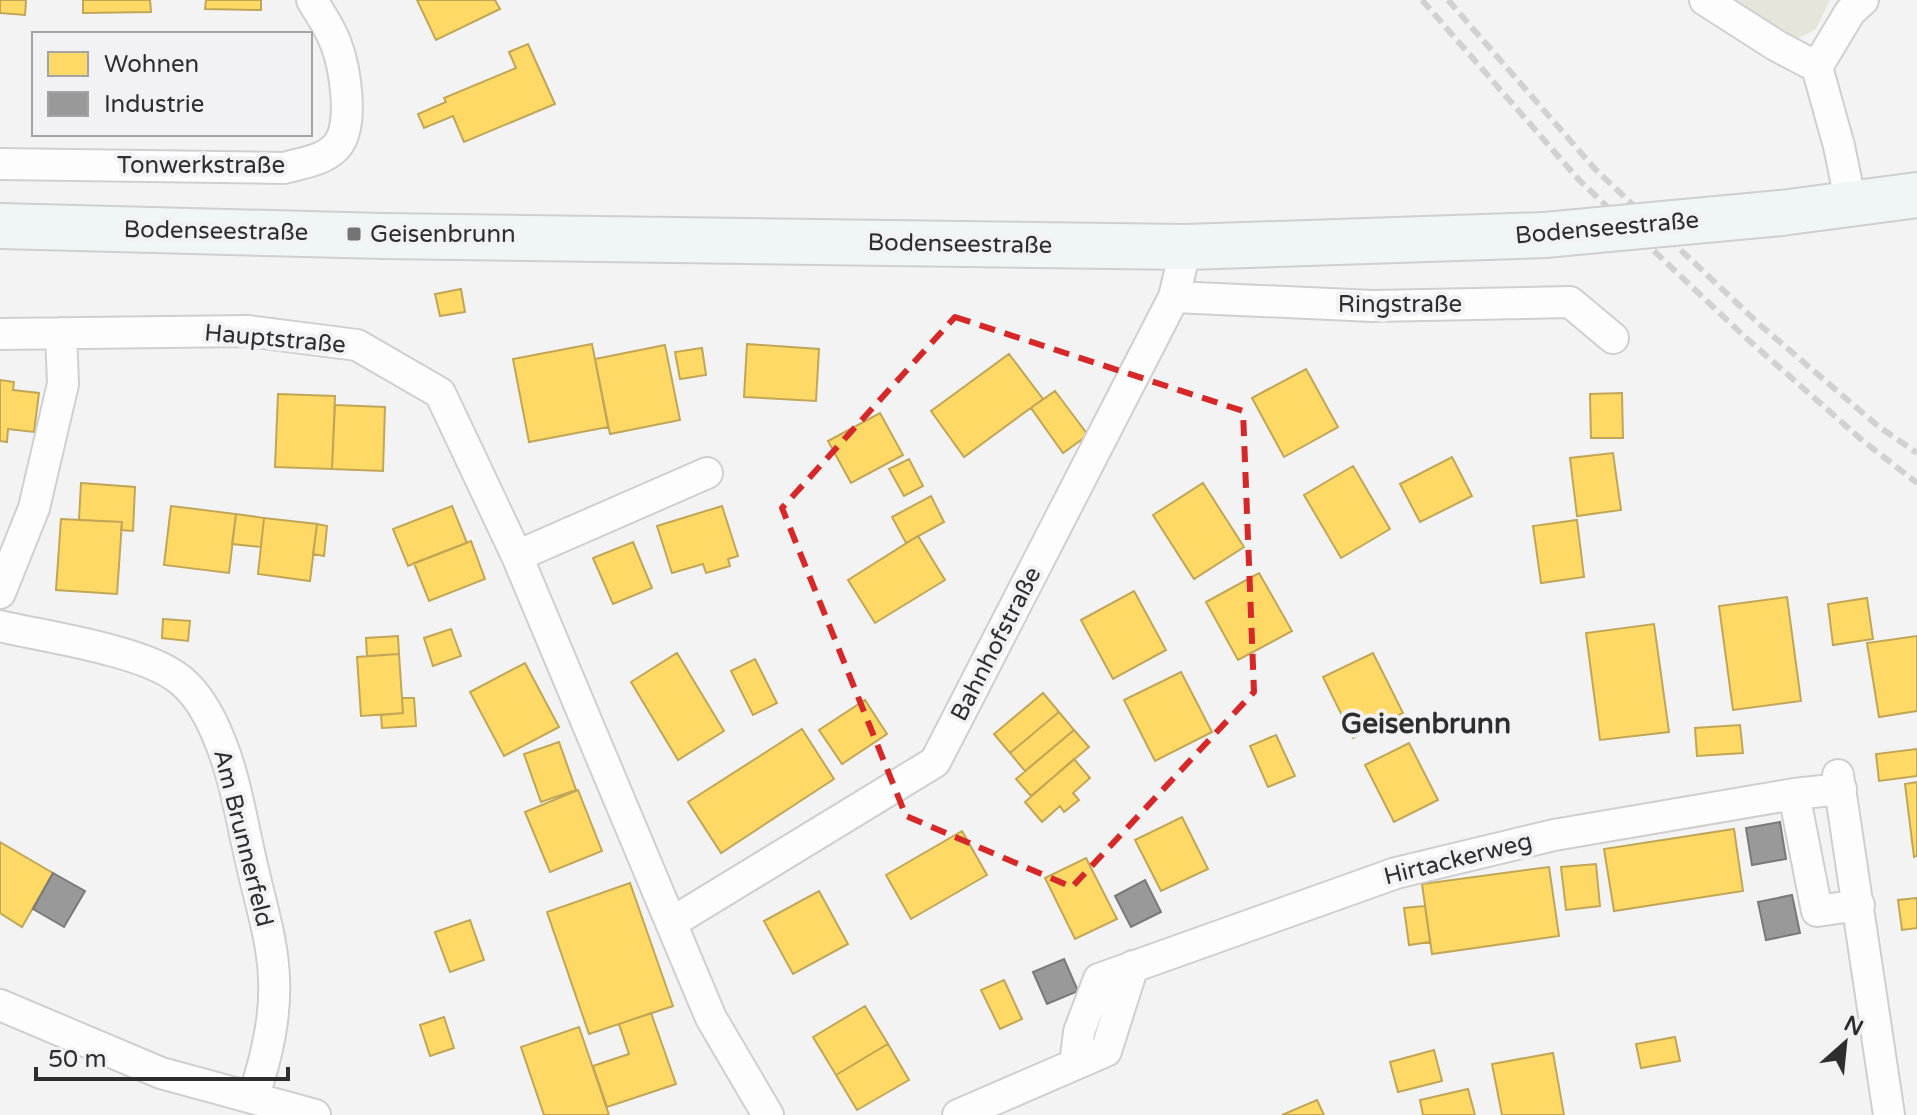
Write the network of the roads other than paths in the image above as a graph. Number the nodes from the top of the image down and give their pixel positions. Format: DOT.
graph roads {
  1 [pos="312,0"];
  2 [pos="1705,0"];
  3 [pos="1863,0"];
  4 [pos="1817,67"];
  5 [pos="0,164"];
  6 [pos="1917,195"];
  7 [pos="1851,204"];
  8 [pos="0,226"];
  9 [pos="1186,247"];
  10 [pos="1174,297"];
  11 [pos="61,333"];
  12 [pos="0,334"];
  13 [pos="1613,338"];
  14 [pos="707,473"];
  15 [pos="517,556"];
  16 [pos="0,593"];
  17 [pos="0,626"];
  18 [pos="1794,794"];
  19 [pos="1859,905"];
  20 [pos="671,923"];
  21 [pos="0,1005"];
  22 [pos="253,1098"];
  23 [pos="315,1115"];
  24 [pos="768,1115"];
  25 [pos="958,1115"];
  26 [pos="1889,1115"];
  1 -- 5 [label="street, Tonwerkstraße"];
  2 -- 4 [label="street"];
  3 -- 4 [label="street"];
  4 -- 7 [label="street"];
  6 -- 7 [label="main road, Bodenseestraße"];
  7 -- 9 [label="main road, Bodenseestraße, bridge"];
  8 -- 9 [label="main road, Bodenseestraße"];
  9 -- 10 [label="street, Bahnhofstraße"];
  10 -- 13 [label="street, Ringstraße"];
  10 -- 20 [label="street, Bahnhofstraße"];
  11 -- 12 [label="street, Hauptstraße"];
  11 -- 15 [label="street, Hauptstraße"];
  11 -- 16 [label="street"];
  14 -- 15 [label="street"];
  15 -- 20 [label="street, Hauptstraße"];
  17 -- 22 [label="street, Am Brunnerfeld"];
  18 -- 19 [label="street"];
  18 -- 19 [label="street, Hirtackerweg"];
  18 -- 25 [label="street, Hirtackerweg"];
  19 -- 26 [label="street, Hirtackerweg"];
  20 -- 24 [label="street, Hauptstraße"];
  21 -- 22 [label="street"];
  22 -- 23 [label="street"];
}
